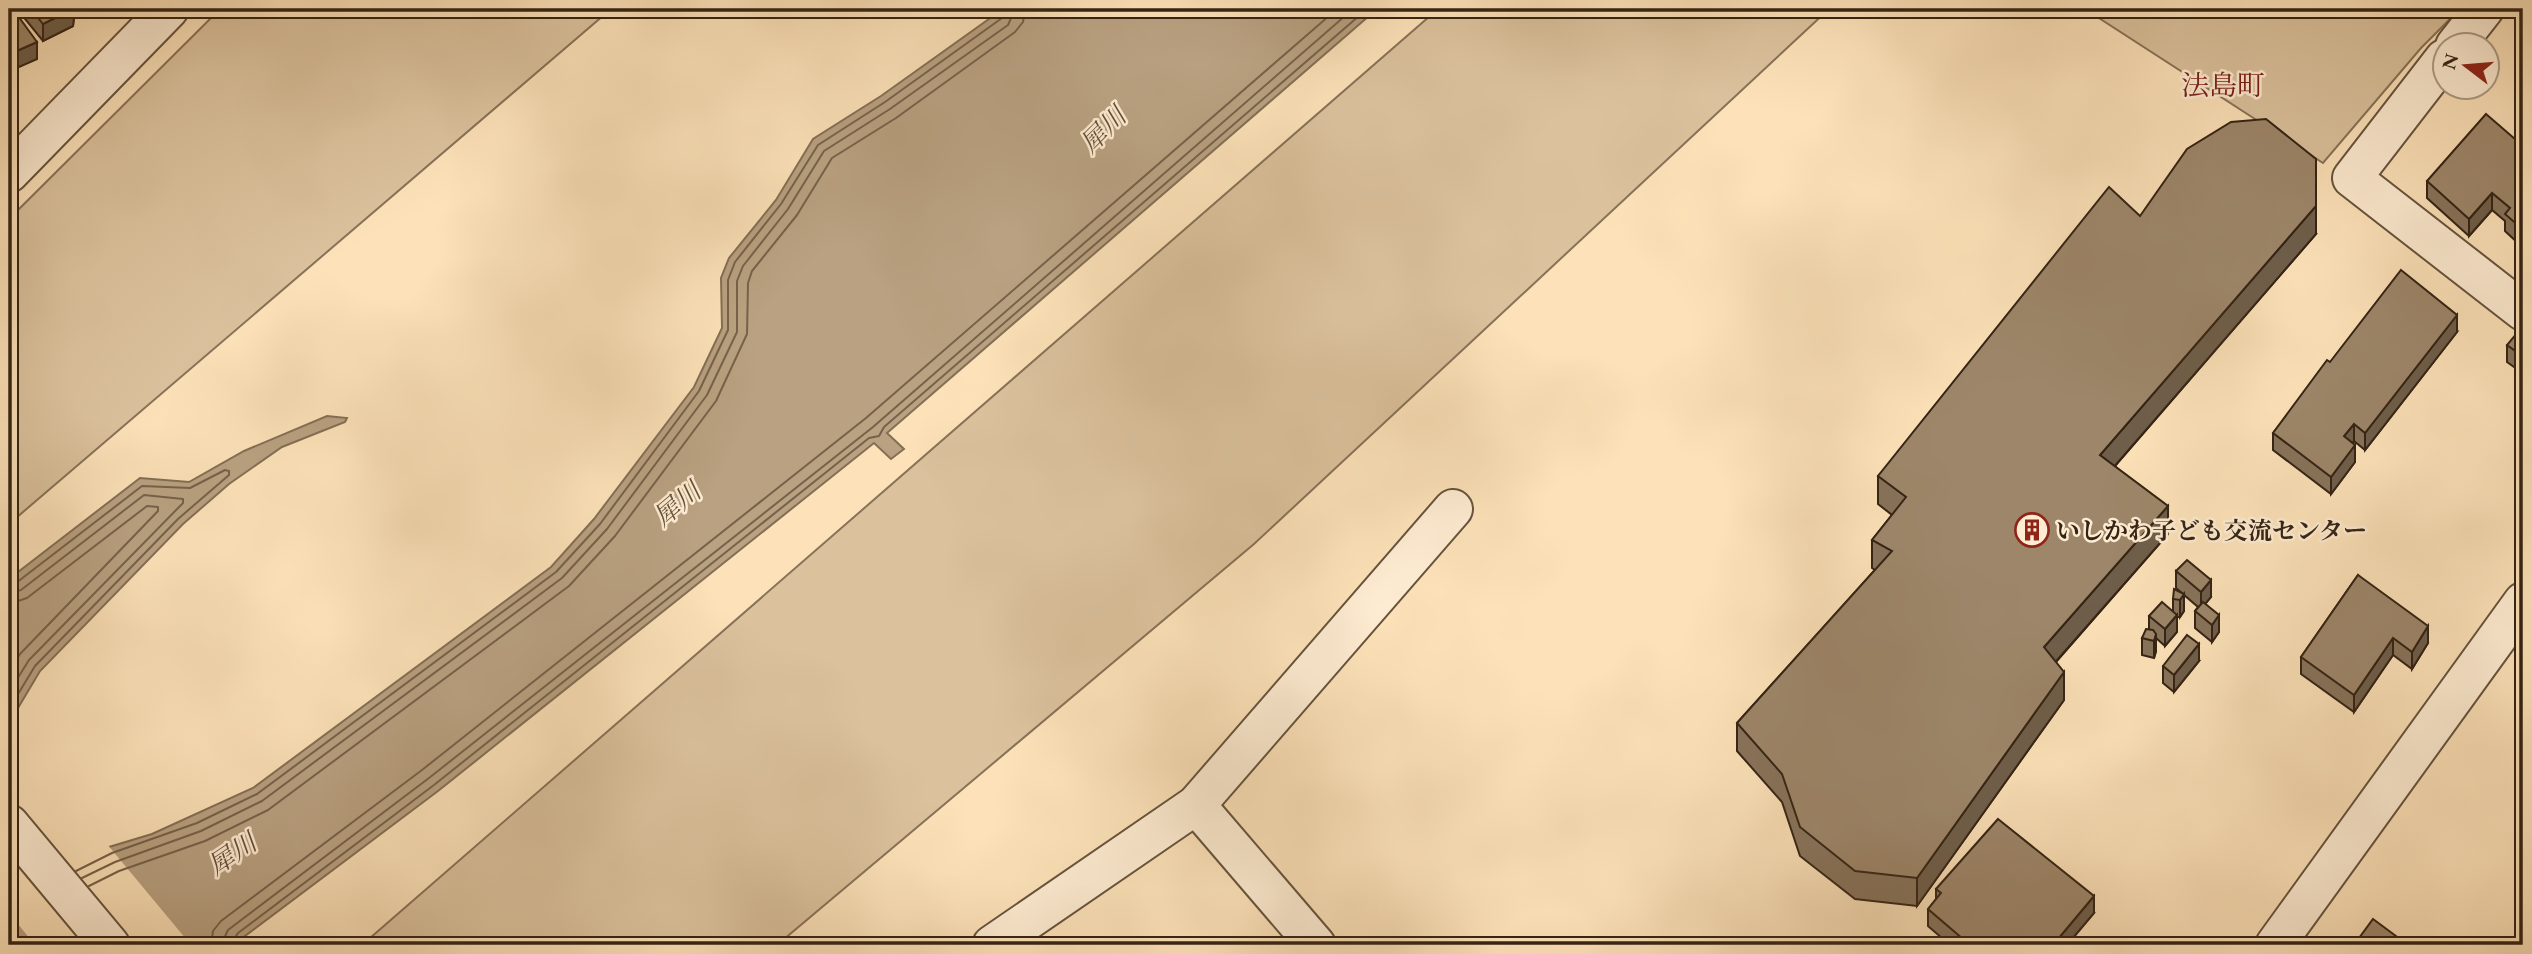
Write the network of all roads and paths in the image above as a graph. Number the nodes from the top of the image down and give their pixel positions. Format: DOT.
graph roads {
  1 [pos="2484,9"];
  2 [pos="166,10"];
  3 [pos="2466,32"];
  4 [pos="2430,78"];
  5 [pos="9,173"];
  6 [pos="2523,311"];
  7 [pos="1453,509"];
  8 [pos="2523,602"];
  9 [pos="1196,805"];
  10 [pos="9,824"];
  11 [pos="110,945"];
  12 [pos="992,945"];
  13 [pos="1316,945"];
  14 [pos="2275,945"];
  1 -- 3 [label="street"];
  2 -- 5 [label="street"];
  4 -- 6 [label="street"];
  7 -- 9 [label="street"];
  8 -- 14 [label="street"];
  9 -- 12 [label="street"];
  9 -- 13 [label="street"];
  10 -- 11 [label="street"];
}
